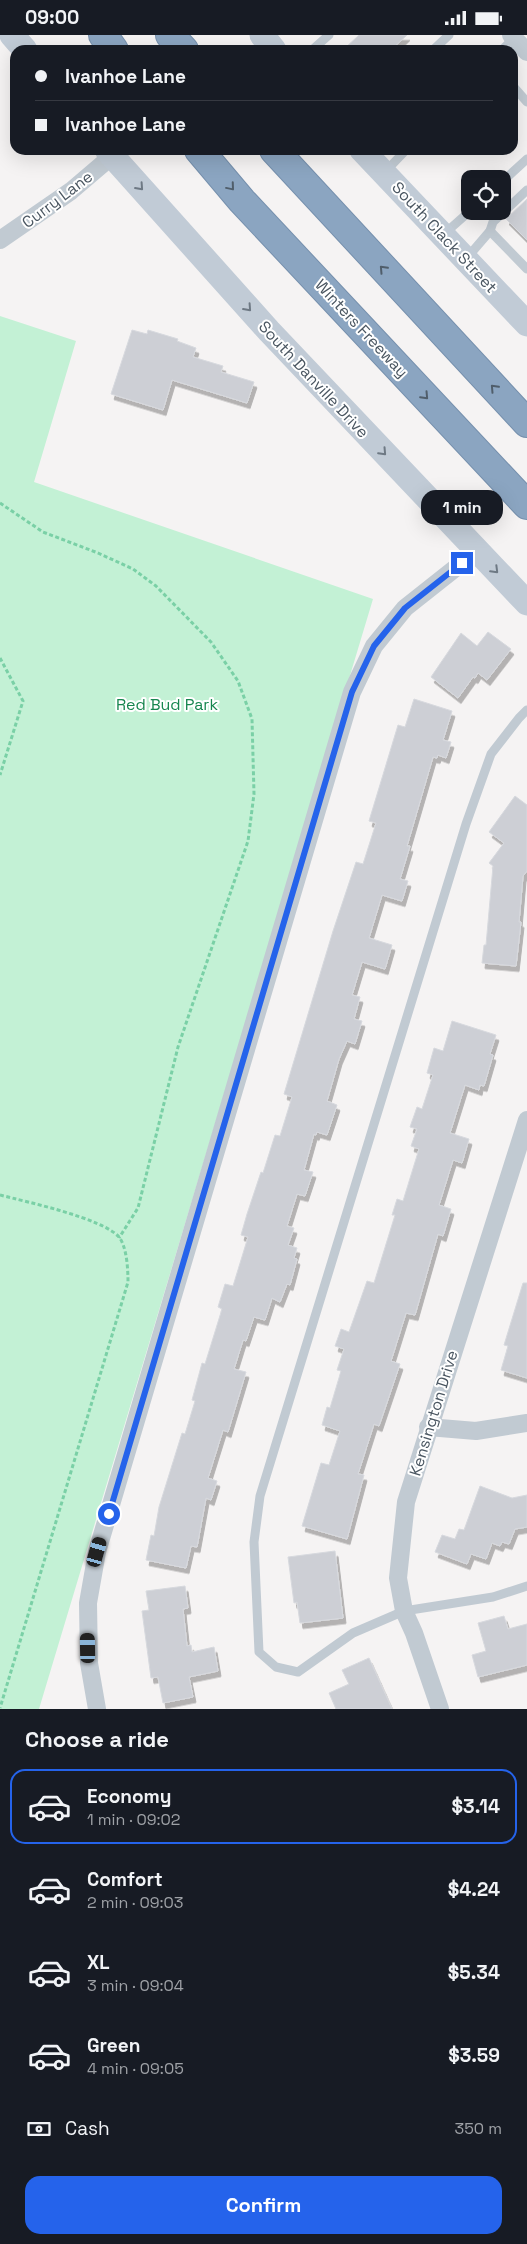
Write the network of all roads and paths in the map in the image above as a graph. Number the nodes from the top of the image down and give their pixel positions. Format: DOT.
graph roads {
  1 [pos="12,35"];
  2 [pos="102,35"];
  3 [pos="170,35"];
  4 [pos="262,35"];
  5 [pos="329,35"];
  6 [pos="449,35"];
  7 [pos="20,45"];
  8 [pos="110,45"];
  9 [pos="179,45"];
  10 [pos="270,45"];
  11 [pos="319,45"];
  12 [pos="438,45"];
  13 [pos="518,91"];
  14 [pos="527,101"];
  15 [pos="108,155"];
  16 [pos="112,155"];
  17 [pos="203,155"];
  18 [pos="279,155"];
  19 [pos="367,155"];
  20 [pos="401,155"];
  21 [pos="527,159"];
  22 [pos="384,173"];
  23 [pos="511,174"];
  24 [pos="527,190"];
  25 [pos="461,219"];
  26 [pos="490,231"];
  27 [pos="443,235"];
  28 [pos="0,240"];
  29 [pos="465,259"];
  30 [pos="527,269"];
  31 [pos="527,325"];
  32 [pos="527,423"];
  33 [pos="0,503"];
  34 [pos="527,505"];
  35 [pos="477,551"];
  36 [pos="527,603"];
  37 [pos="0,658"];
  38 [pos="527,711"];
  39 [pos="0,775"];
  40 [pos="527,1120"];
  41 [pos="0,1195"];
  42 [pos="119,1238"];
  43 [pos="527,1423"];
  44 [pos="428,1427"];
  45 [pos="527,1585"];
  46 [pos="404,1611"];
  47 [pos="0,1708"];
  48 [pos="97,1709"];
  49 [pos="440,1709"];
  1 -- 7 [label="main road"];
  2 -- 8 [label="highway"];
  3 -- 9 [label="highway"];
  4 -- 10 [label="main road"];
  5 -- 11 [label="lane"];
  6 -- 12 [label="lane"];
  13 -- 14 [label="lane"];
  15 -- 28 [label="street, Curry Lane"];
  16 -- 35 [label="main road, South Danville Drive, one-way"];
  17 -- 34 [label="highway, Winters Freeway, one-way"];
  32 -- 18 [label="highway, one-way"];
  19 -- 22 [label="main road, South Clack Street"];
  20 -- 22 [label="lane"];
  21 -- 23 [label="lane"];
  22 -- 27 [label="main road, South Clack Street"];
  24 -- 26 [label="lane"];
  25 -- 27 [label="lane"];
  26 -- 29 [label="lane"];
  26 -- 30 [label="lane"];
  27 -- 29 [label="main road, South Clack Street"];
  29 -- 31 [label="main road, South Clack Street"];
  33 -- 42 [label="path"];
  35 -- 36 [label="main road, South Danville Drive, one-way"];
  35 -- 48 [label="street"];
  37 -- 39 [label="path"];
  38 -- 46 [label="lane"];
  40 -- 44 [label="street, Kensington Drive"];
  41 -- 42 [label="path"];
  42 -- 47 [label="path"];
  43 -- 44 [label="street"];
  44 -- 46 [label="street, Kensington Drive"];
  45 -- 46 [label="lane"];
  46 -- 49 [label="street, Kensington Drive"];
}
